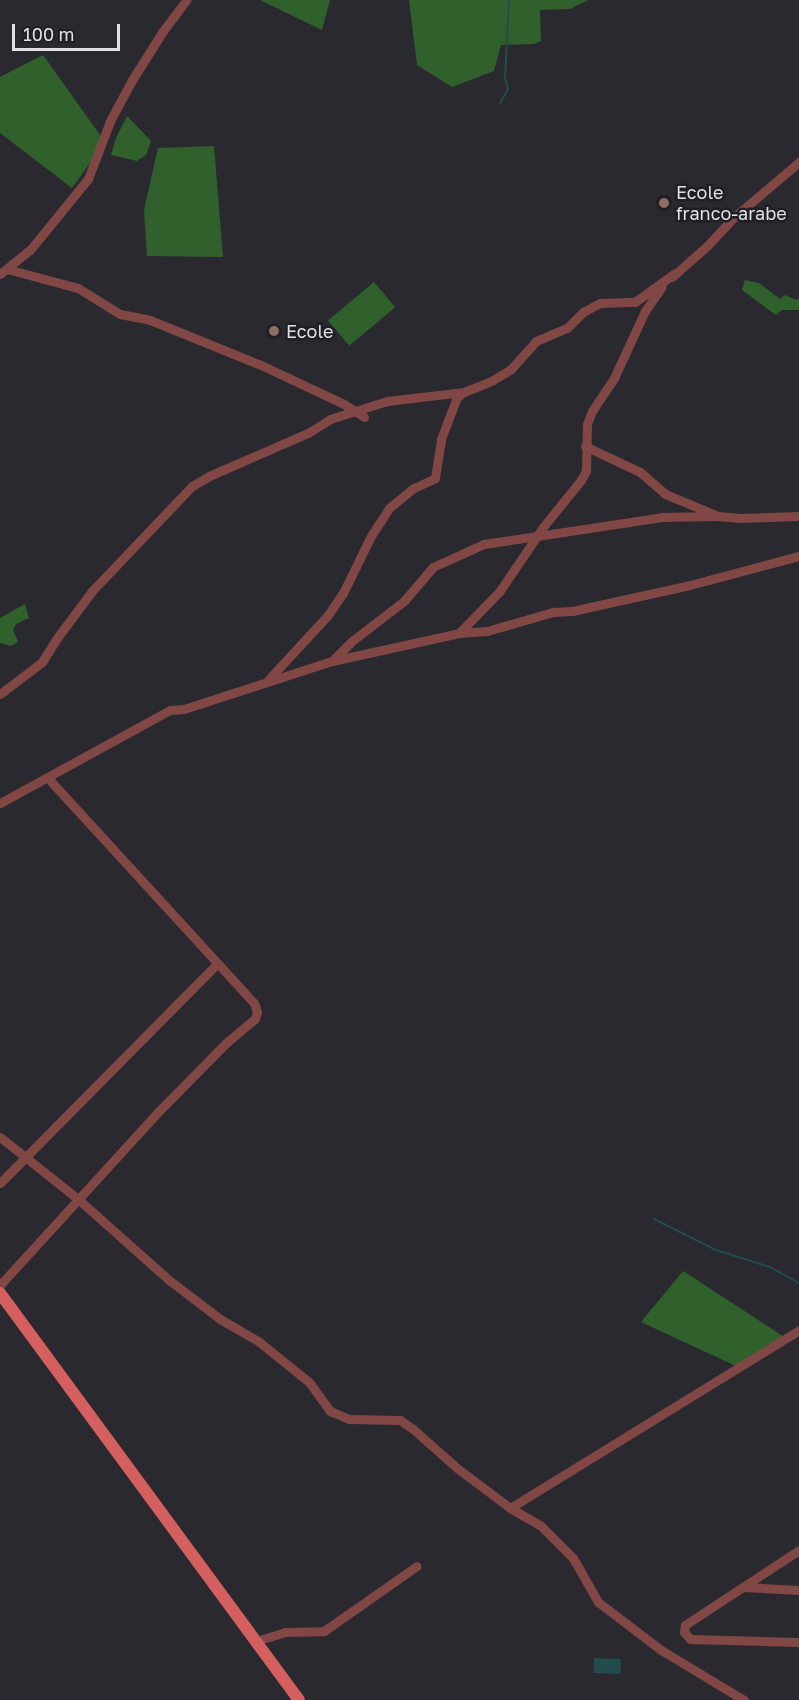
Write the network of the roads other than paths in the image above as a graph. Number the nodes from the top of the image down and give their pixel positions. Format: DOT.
graph roads {
  1 [pos="186,0"];
  2 [pos="799,162"];
  3 [pos="4,271"];
  4 [pos="675,273"];
  5 [pos="464,392"];
  6 [pos="354,411"];
  7 [pos="364,417"];
  8 [pos="585,446"];
  9 [pos="718,516"];
  10 [pos="799,516"];
  11 [pos="536,536"];
  12 [pos="799,556"];
  13 [pos="459,633"];
  14 [pos="332,661"];
  15 [pos="267,682"];
  16 [pos="0,694"];
  17 [pos="47,777"];
  18 [pos="0,803"];
  19 [pos="217,964"];
  20 [pos="0,1137"];
  21 [pos="28,1158"];
  22 [pos="0,1183"];
  23 [pos="78,1199"];
  24 [pos="0,1285"];
  25 [pos="0,1293"];
  26 [pos="799,1330"];
  27 [pos="510,1508"];
  28 [pos="799,1550"];
  29 [pos="417,1566"];
  30 [pos="743,1587"];
  31 [pos="799,1590"];
  32 [pos="256,1641"];
  33 [pos="799,1642"];
  34 [pos="299,1700"];
  35 [pos="744,1700"];
  1 -- 3 [label="street"];
  2 -- 4 [label="street"];
  3 -- 6 [label="street"];
  4 -- 5 [label="street"];
  4 -- 8 [label="street"];
  5 -- 6 [label="street"];
  5 -- 15 [label="street"];
  6 -- 7 [label="street"];
  6 -- 16 [label="street"];
  8 -- 9 [label="street"];
  8 -- 11 [label="street"];
  9 -- 10 [label="street"];
  9 -- 11 [label="street"];
  11 -- 13 [label="street"];
  11 -- 14 [label="street"];
  12 -- 13 [label="street"];
  13 -- 14 [label="street"];
  14 -- 15 [label="street"];
  15 -- 17 [label="street"];
  17 -- 18 [label="street"];
  17 -- 19 [label="street"];
  19 -- 21 [label="street"];
  19 -- 23 [label="street"];
  20 -- 21 [label="street"];
  21 -- 22 [label="street"];
  21 -- 23 [label="street"];
  23 -- 24 [label="street"];
  23 -- 27 [label="street"];
  25 -- 32 [label="main road"];
  26 -- 27 [label="street"];
  27 -- 35 [label="street"];
  28 -- 30 [label="street"];
  29 -- 32 [label="street"];
  30 -- 31 [label="street"];
  30 -- 33 [label="street"];
  32 -- 34 [label="main road"];
}
